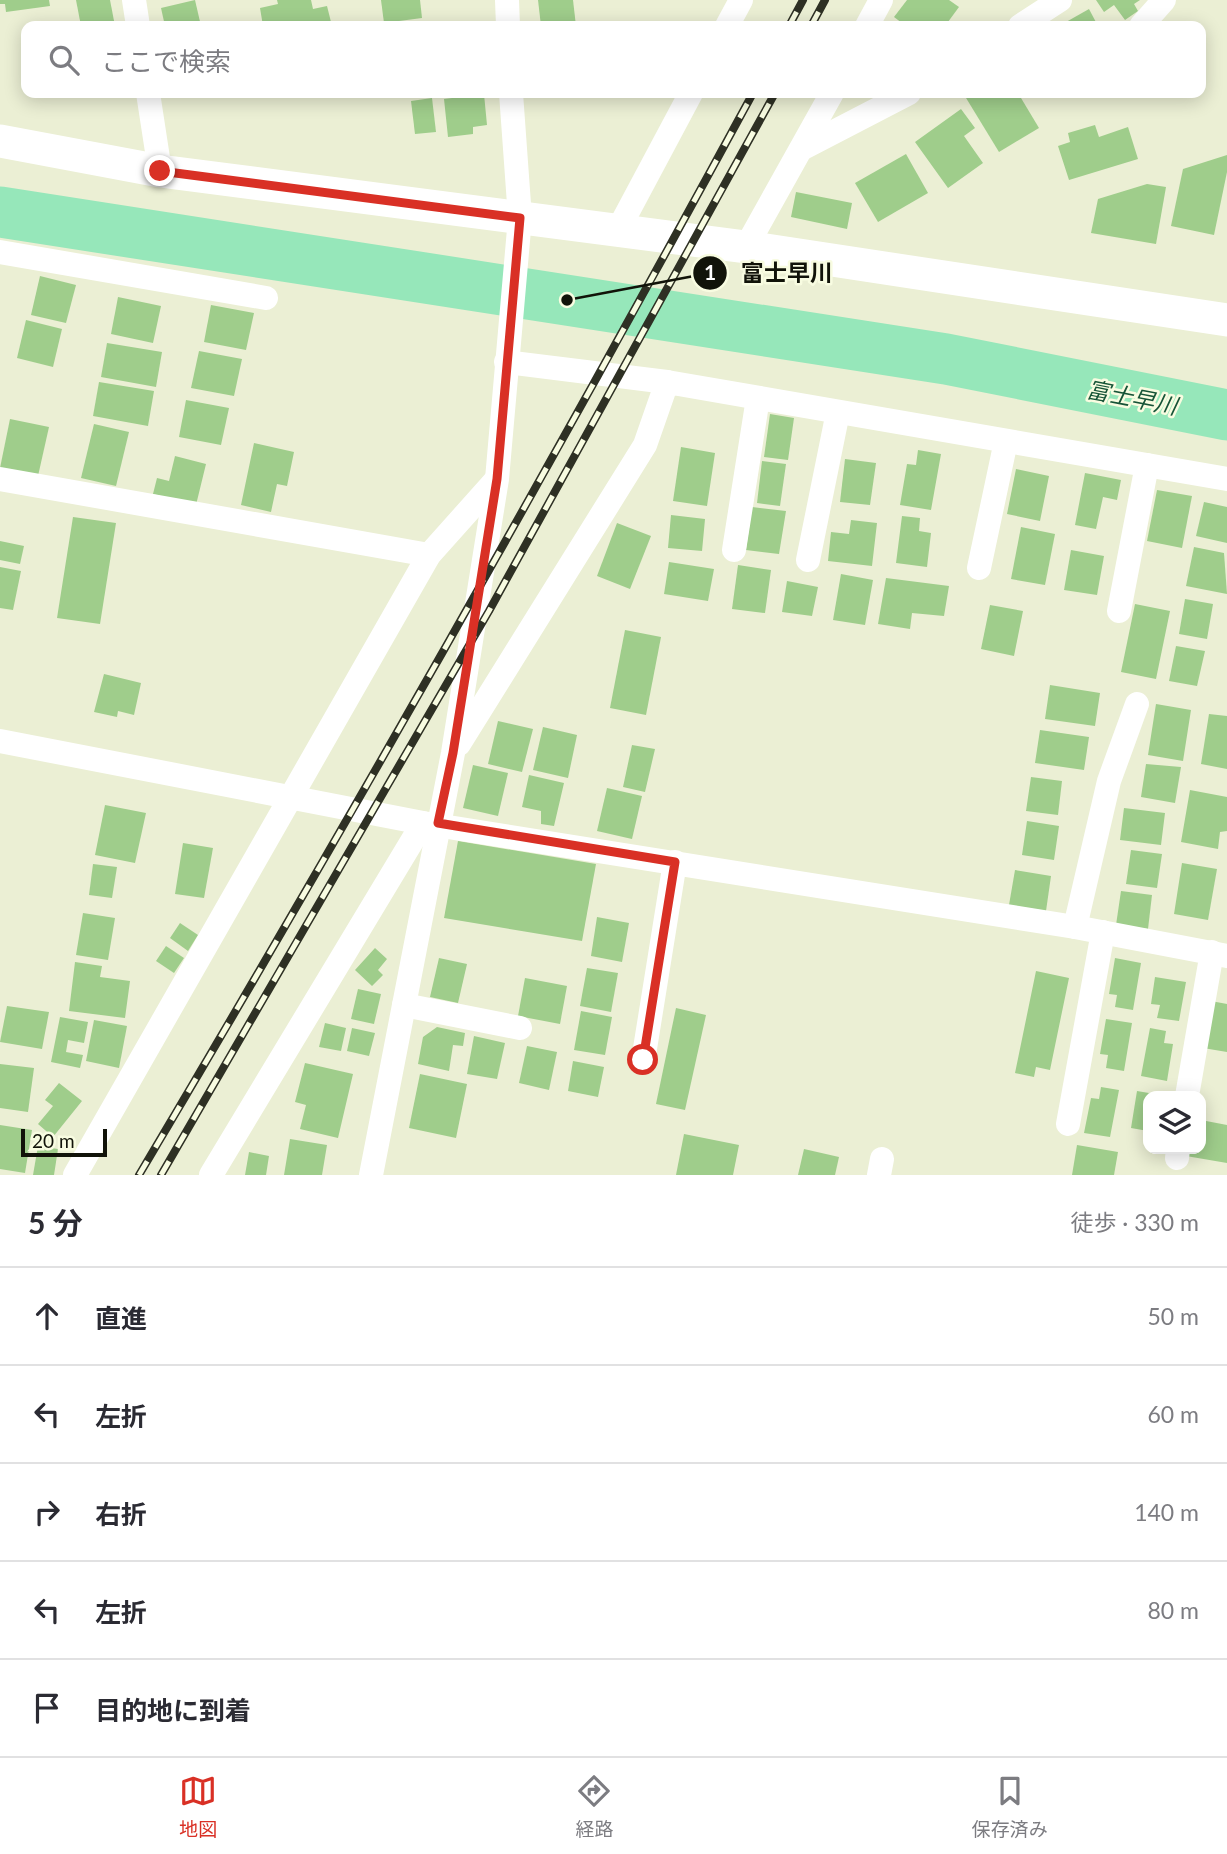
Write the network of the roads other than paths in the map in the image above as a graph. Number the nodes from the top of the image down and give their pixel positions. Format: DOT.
graph roads {
  1 [pos="134,0"];
  2 [pos="507,0"];
  3 [pos="741,0"];
  4 [pos="881,0"];
  5 [pos="1060,0"];
  6 [pos="1164,0"];
  7 [pos="137,21"];
  8 [pos="508,21"];
  9 [pos="730,21"];
  10 [pos="870,21"];
  11 [pos="1028,21"];
  12 [pos="1146,21"];
  13 [pos="149,98"];
  14 [pos="511,98"];
  15 [pos="688,98"];
  16 [pos="829,98"];
  17 [pos="899,98"];
  18 [pos="0,141"];
  19 [pos="803,148"];
  20 [pos="160,171"];
  21 [pos="520,218"];
  22 [pos="618,230"];
  23 [pos="746,247"];
  24 [pos="0,252"];
  25 [pos="266,298"];
  26 [pos="1227,320"];
  27 [pos="506,362"];
  28 [pos="667,382"];
  29 [pos="758,398"];
  30 [pos="838,412"];
  31 [pos="1006,441"];
  32 [pos="1147,465"];
  33 [pos="0,479"];
  34 [pos="497,479"];
  35 [pos="1227,479"];
  36 [pos="734,550"];
  37 [pos="429,555"];
  38 [pos="808,560"];
  39 [pos="979,568"];
  40 [pos="1119,611"];
  41 [pos="1138,704"];
  42 [pos="0,741"];
  43 [pos="453,753"];
  44 [pos="292,796"];
  45 [pos="430,823"];
  46 [pos="675,862"];
  47 [pos="1075,927"];
  48 [pos="1103,932"];
  49 [pos="1220,954"];
  50 [pos="404,1006"];
  51 [pos="520,1028"];
  52 [pos="643,1060"];
  53 [pos="1188,1091"];
  54 [pos="1068,1124"];
  55 [pos="75,1175"];
  56 [pos="211,1175"];
  57 [pos="371,1175"];
  1 -- 7 [label="street"];
  2 -- 8 [label="street"];
  3 -- 9 [label="street"];
  4 -- 10 [label="street"];
  5 -- 11 [label="street"];
  6 -- 12 [label="street"];
  13 -- 20 [label="street"];
  14 -- 21 [label="street"];
  15 -- 22 [label="street"];
  16 -- 19 [label="street"];
  17 -- 19 [label="street"];
  18 -- 20 [label="street"];
  19 -- 23 [label="street"];
  20 -- 21 [label="street"];
  21 -- 22 [label="street"];
  21 -- 27 [label="street"];
  22 -- 23 [label="street"];
  23 -- 26 [label="street"];
  24 -- 25 [label="street"];
  27 -- 28 [label="street"];
  27 -- 34 [label="street"];
  28 -- 29 [label="street"];
  28 -- 43 [label="street"];
  29 -- 30 [label="street"];
  29 -- 36 [label="street"];
  30 -- 31 [label="street"];
  30 -- 38 [label="street"];
  31 -- 32 [label="street"];
  31 -- 39 [label="street"];
  32 -- 35 [label="street"];
  32 -- 40 [label="street"];
  33 -- 37 [label="street"];
  34 -- 37 [label="street"];
  34 -- 43 [label="street"];
  37 -- 44 [label="street"];
  41 -- 47 [label="street"];
  42 -- 44 [label="street"];
  43 -- 45 [label="street"];
  44 -- 45 [label="street"];
  44 -- 55 [label="street"];
  45 -- 46 [label="street"];
  45 -- 50 [label="street"];
  45 -- 56 [label="street"];
  46 -- 47 [label="street"];
  46 -- 52 [label="street"];
  47 -- 48 [label="street"];
  48 -- 49 [label="street"];
  48 -- 54 [label="street"];
  49 -- 53 [label="street"];
  50 -- 51 [label="street"];
  50 -- 57 [label="street"];
}
